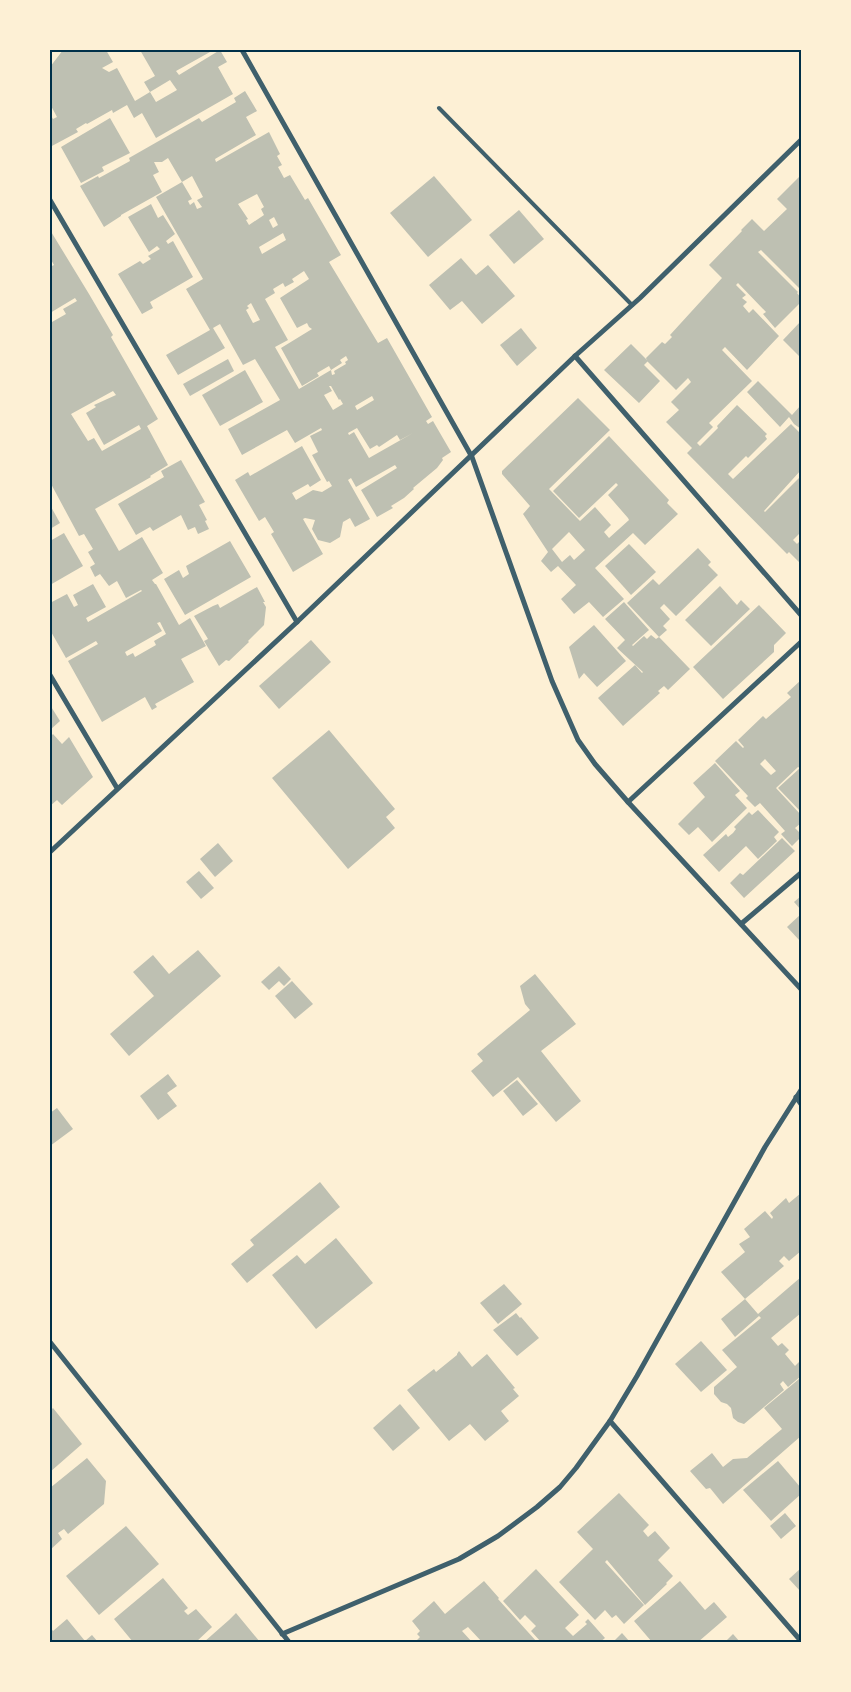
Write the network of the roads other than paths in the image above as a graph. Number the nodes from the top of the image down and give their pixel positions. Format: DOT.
graph roads {
  1 [pos="242,50"];
  2 [pos="439,108"];
  3 [pos="801,140"];
  4 [pos="50,200"];
  5 [pos="632,305"];
  6 [pos="575,356"];
  7 [pos="472,457"];
  8 [pos="801,614"];
  9 [pos="297,622"];
  10 [pos="801,642"];
  11 [pos="50,675"];
  12 [pos="117,788"];
  13 [pos="628,802"];
  14 [pos="50,852"];
  15 [pos="801,873"];
  16 [pos="741,924"];
  17 [pos="801,989"];
  18 [pos="801,1090"];
  19 [pos="796,1097"];
  20 [pos="801,1104"];
  21 [pos="50,1342"];
  22 [pos="610,1421"];
  23 [pos="282,1634"];
  24 [pos="801,1641"];
  25 [pos="289,1642"];
  1 -- 7 [label="street"];
  2 -- 5 [label="lane"];
  3 -- 5 [label="street"];
  4 -- 9 [label="street"];
  5 -- 6 [label="street"];
  6 -- 7 [label="street"];
  6 -- 8 [label="street"];
  7 -- 9 [label="street"];
  7 -- 13 [label="street"];
  9 -- 12 [label="street"];
  10 -- 13 [label="street"];
  11 -- 12 [label="street"];
  12 -- 14 [label="street"];
  13 -- 16 [label="street"];
  15 -- 16 [label="street"];
  16 -- 17 [label="street"];
  18 -- 19 [label="street"];
  19 -- 20 [label="street"];
  19 -- 22 [label="street"];
  21 -- 23 [label="street"];
  22 -- 23 [label="street"];
  22 -- 24 [label="street"];
  23 -- 25 [label="street"];
}
